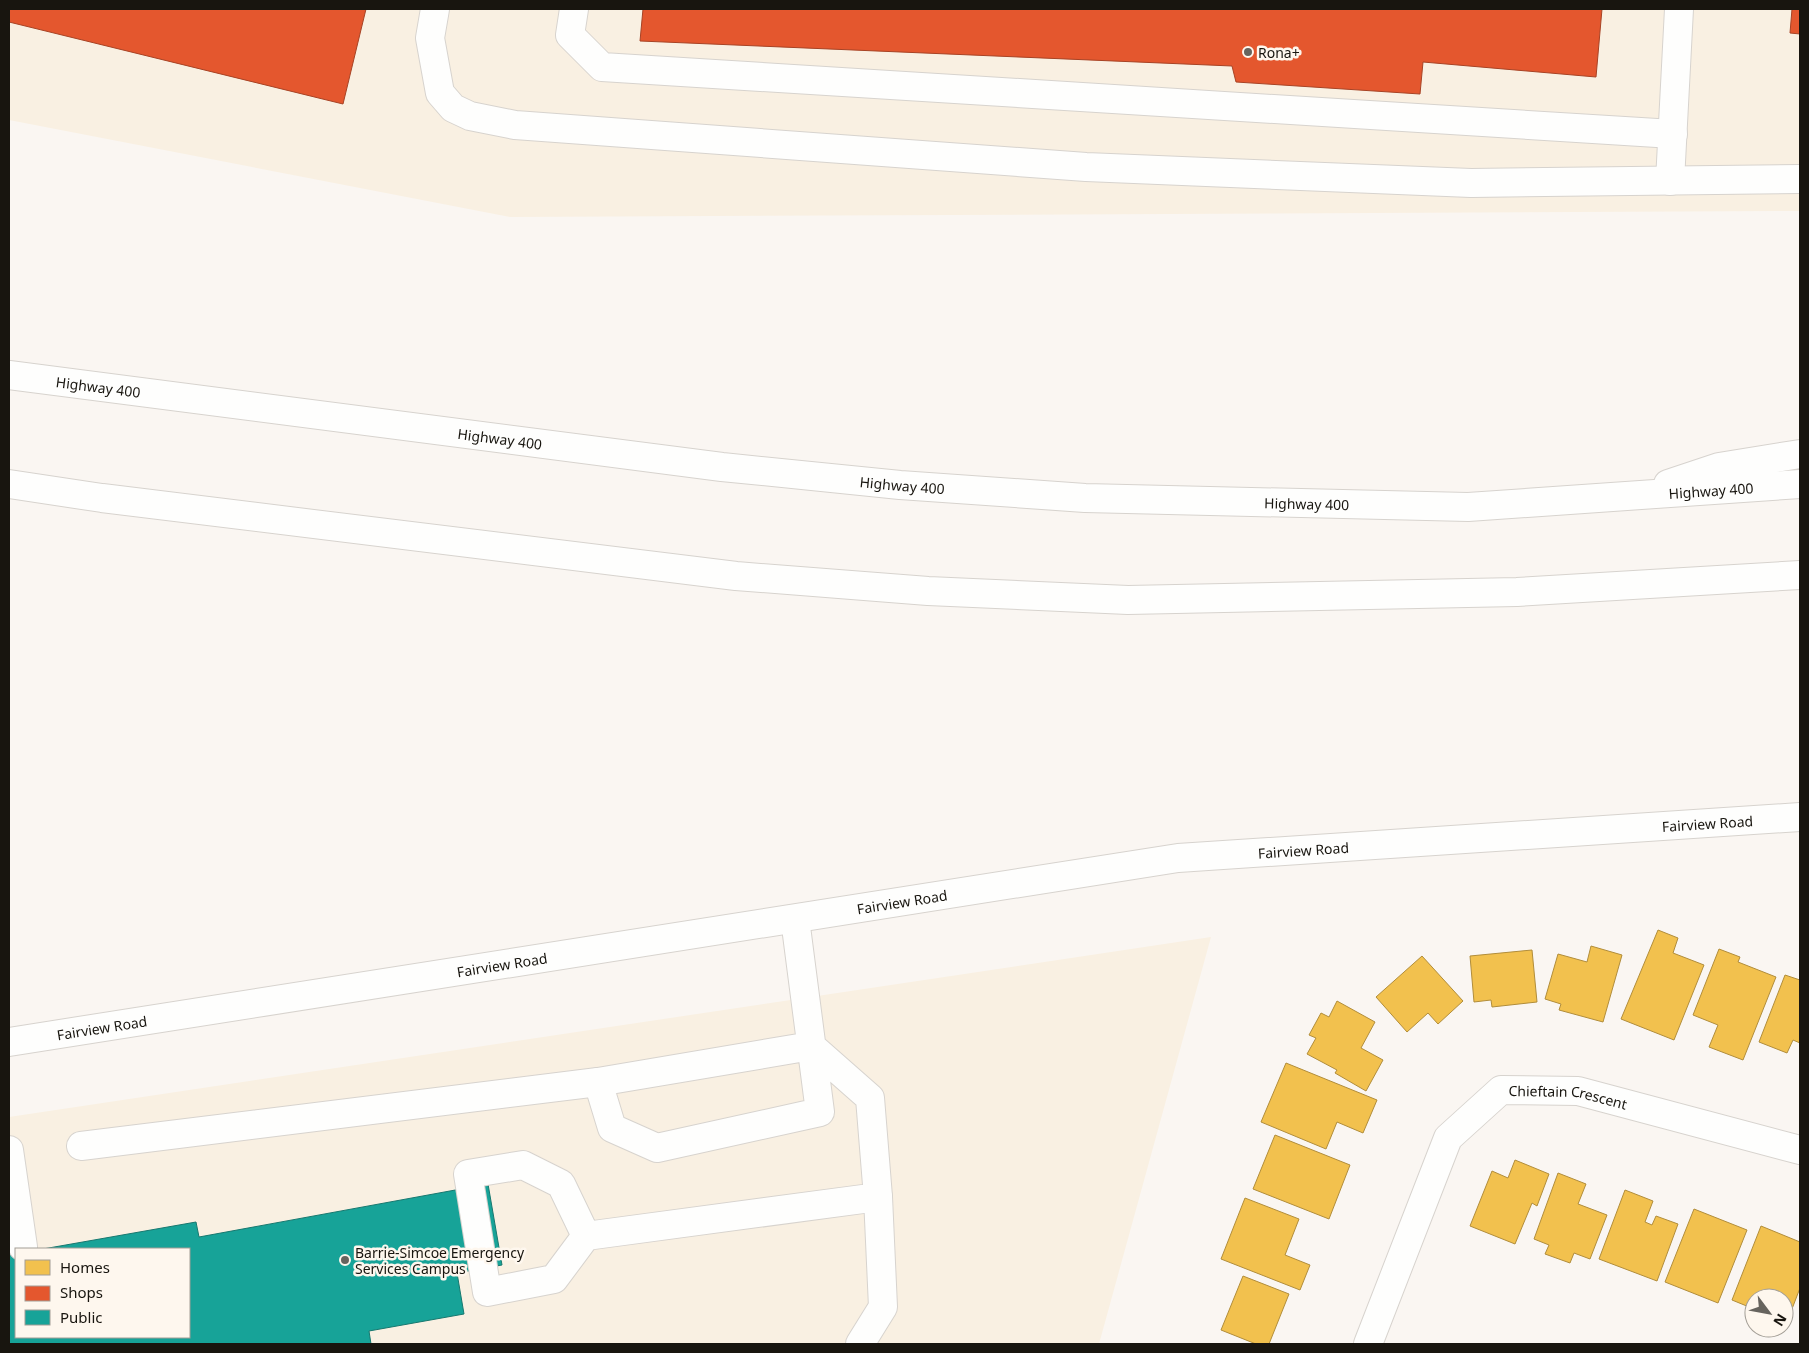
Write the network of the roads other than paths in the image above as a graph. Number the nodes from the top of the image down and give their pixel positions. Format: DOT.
graph roads {
  1 [pos="435,9"];
  2 [pos="574,9"];
  3 [pos="1680,9"];
  4 [pos="1673,134"];
  5 [pos="1800,178"];
  6 [pos="1670,181"];
  7 [pos="9,375"];
  8 [pos="1800,454"];
  9 [pos="9,484"];
  10 [pos="1800,484"];
  11 [pos="1632,496"];
  12 [pos="102,498"];
  13 [pos="9,500"];
  14 [pos="1800,575"];
  15 [pos="1800,817"];
  16 [pos="795,919"];
  17 [pos="9,1042"];
  18 [pos="811,1046"];
  19 [pos="598,1082"];
  20 [pos="81,1146"];
  21 [pos="9,1150"];
  22 [pos="1800,1150"];
  23 [pos="878,1197"];
  24 [pos="586,1236"];
  25 [pos="23,1247"];
  26 [pos="860,1344"];
  27 [pos="1368,1344"];
  1 -- 6 [label="main road"];
  2 -- 4 [label="main road"];
  3 -- 4 [label="main road"];
  4 -- 6 [label="main road"];
  5 -- 6 [label="main road"];
  7 -- 11 [label="main road, Highway 400"];
  8 -- 11 [label="main road"];
  9 -- 12 [label="main road"];
  10 -- 11 [label="main road, Highway 400"];
  12 -- 13 [label="main road"];
  12 -- 14 [label="main road"];
  15 -- 16 [label="main road, Fairview Road"];
  16 -- 17 [label="main road, Fairview Road"];
  16 -- 18 [label="main road"];
  18 -- 19 [label="main road"];
  18 -- 19 [label="main road"];
  18 -- 23 [label="main road"];
  19 -- 20 [label="main road"];
  21 -- 25 [label="main road"];
  22 -- 27 [label="main road, Chieftain Crescent"];
  23 -- 24 [label="main road"];
  23 -- 26 [label="main road"];
  24 -- 24 [label="main road"];
}
